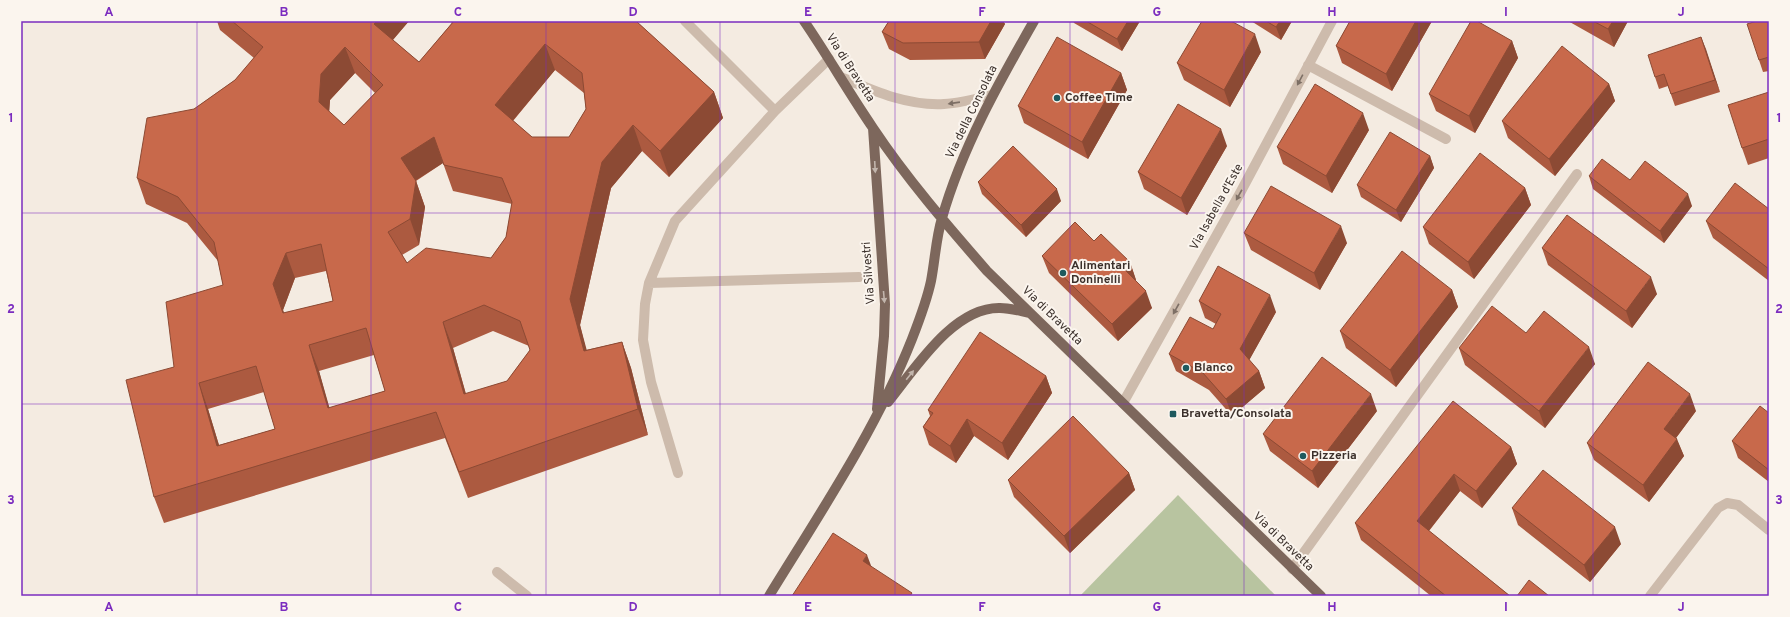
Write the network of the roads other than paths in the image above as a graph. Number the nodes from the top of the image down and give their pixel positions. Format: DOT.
graph roads {
  1 [pos="685,21"];
  2 [pos="804,21"];
  3 [pos="1034,21"];
  4 [pos="1332,21"];
  5 [pos="829,59"];
  6 [pos="1308,65"];
  7 [pos="841,77"];
  8 [pos="992,95"];
  9 [pos="775,111"];
  10 [pos="873,128"];
  11 [pos="1446,139"];
  12 [pos="1577,174"];
  13 [pos="941,219"];
  14 [pos="859,277"];
  15 [pos="649,283"];
  16 [pos="1030,313"];
  17 [pos="1123,403"];
  18 [pos="877,416"];
  19 [pos="678,473"];
  20 [pos="1769,530"];
  21 [pos="1292,569"];
  22 [pos="497,572"];
  23 [pos="527,596"];
  24 [pos="768,596"];
  25 [pos="1321,596"];
  26 [pos="1650,596"];
  1 -- 9 [label="street"];
  2 -- 5 [label="main road, Via di Bravetta"];
  3 -- 8 [label="main road, Via della Consolata"];
  4 -- 6 [label="street, Via Isabella d'Este"];
  5 -- 7 [label="main road, Via di Bravetta"];
  5 -- 9 [label="street"];
  6 -- 11 [label="street"];
  6 -- 17 [label="street, Via Isabella d'Este, one-way"];
  8 -- 7 [label="street, one-way"];
  7 -- 10 [label="main road, Via di Bravetta"];
  8 -- 13 [label="main road, Via della Consolata"];
  9 -- 15 [label="street"];
  10 -- 13 [label="main road, Via di Bravetta"];
  10 -- 18 [label="main road, Via Silvestri, one-way"];
  12 -- 21 [label="street"];
  13 -- 16 [label="main road, Via di Bravetta"];
  13 -- 18 [label="main road, Via Silvestri"];
  14 -- 15 [label="street"];
  15 -- 19 [label="street"];
  16 -- 17 [label="main road, Via di Bravetta"];
  18 -- 16 [label="main road, Via Silvestri, one-way"];
  17 -- 21 [label="main road, Via di Bravetta"];
  18 -- 24 [label="main road, Via Silvestri"];
  20 -- 26 [label="street"];
  21 -- 25 [label="main road, Via di Bravetta"];
  22 -- 23 [label="street"];
}
